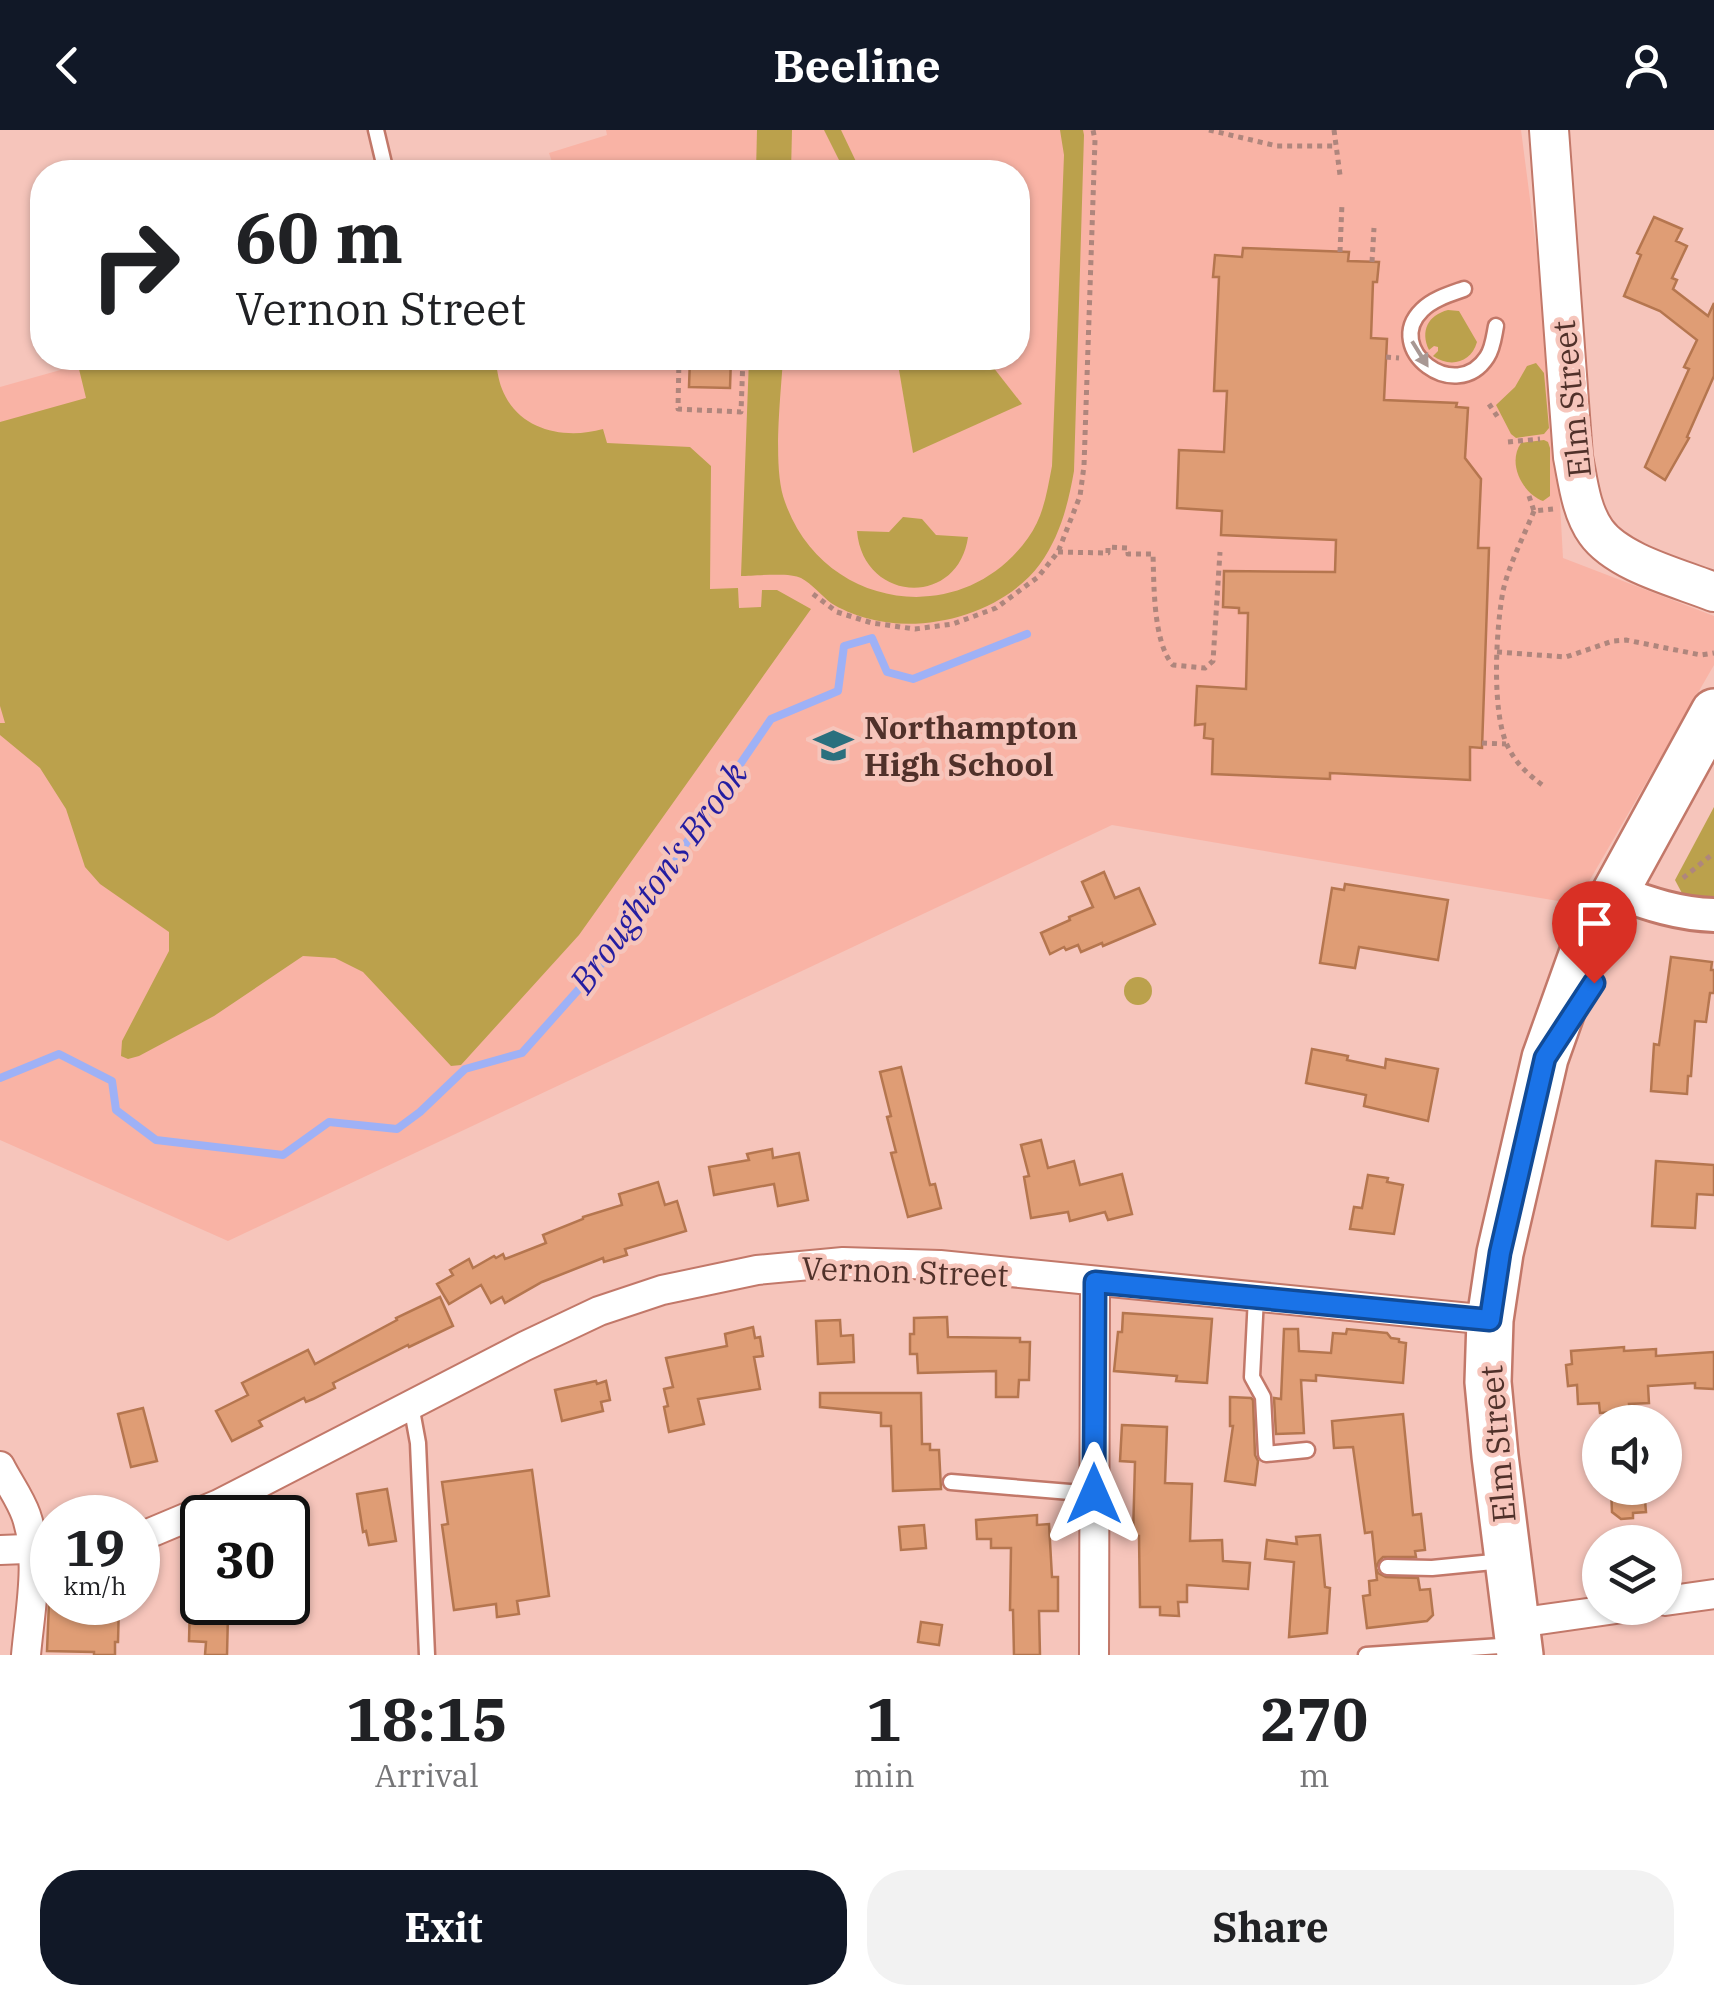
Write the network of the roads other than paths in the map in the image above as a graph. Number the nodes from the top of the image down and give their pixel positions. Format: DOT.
graph roads {
  1 [pos="376,130"];
  2 [pos="1549,130"];
  3 [pos="383,160"];
  4 [pos="1464,289"];
  5 [pos="1496,326"];
  6 [pos="1714,592"];
  7 [pos="1714,712"];
  8 [pos="1714,745"];
  9 [pos="1626,895"];
  10 [pos="1714,915"];
  11 [pos="1095,1282"];
  12 [pos="1256,1296"];
  13 [pos="1490,1320"];
  14 [pos="410,1405"];
  15 [pos="1307,1450"];
  16 [pos="0,1466"];
  17 [pos="950,1482"];
  18 [pos="1094,1494"];
  19 [pos="30,1523"];
  20 [pos="160,1529"];
  21 [pos="30,1549"];
  22 [pos="0,1550"];
  23 [pos="1508,1560"];
  24 [pos="1387,1567"];
  25 [pos="1714,1594"];
  26 [pos="1682,1599"];
  27 [pos="30,1614"];
  28 [pos="1582,1621"];
  29 [pos="1519,1641"];
  30 [pos="26,1655"];
  31 [pos="427,1655"];
  32 [pos="1094,1655"];
  33 [pos="1366,1655"];
  1 -- 3 [label="lane"];
  2 -- 6 [label="main road, Elm Street"];
  4 -- 5 [label="lane, one-way"];
  7 -- 9 [label="highway"];
  8 -- 9 [label="highway"];
  9 -- 10 [label="street"];
  9 -- 13 [label="highway, Elm Street"];
  11 -- 12 [label="street, Vernon Street"];
  11 -- 14 [label="street, Vernon Street"];
  11 -- 18 [label="street"];
  12 -- 13 [label="street, Vernon Street"];
  12 -- 15 [label="lane"];
  13 -- 23 [label="highway, Elm Street"];
  14 -- 20 [label="street, Vernon Street"];
  14 -- 31 [label="lane"];
  16 -- 19 [label="street"];
  17 -- 18 [label="lane"];
  18 -- 32 [label="street"];
  21 -- 22 [label="street"];
  23 -- 24 [label="lane"];
  23 -- 29 [label="highway, Elm Street"];
  25 -- 26 [label="street"];
  27 -- 30 [label="street"];
  28 -- 29 [label="street"];
  29 -- 33 [label="lane"];
}
